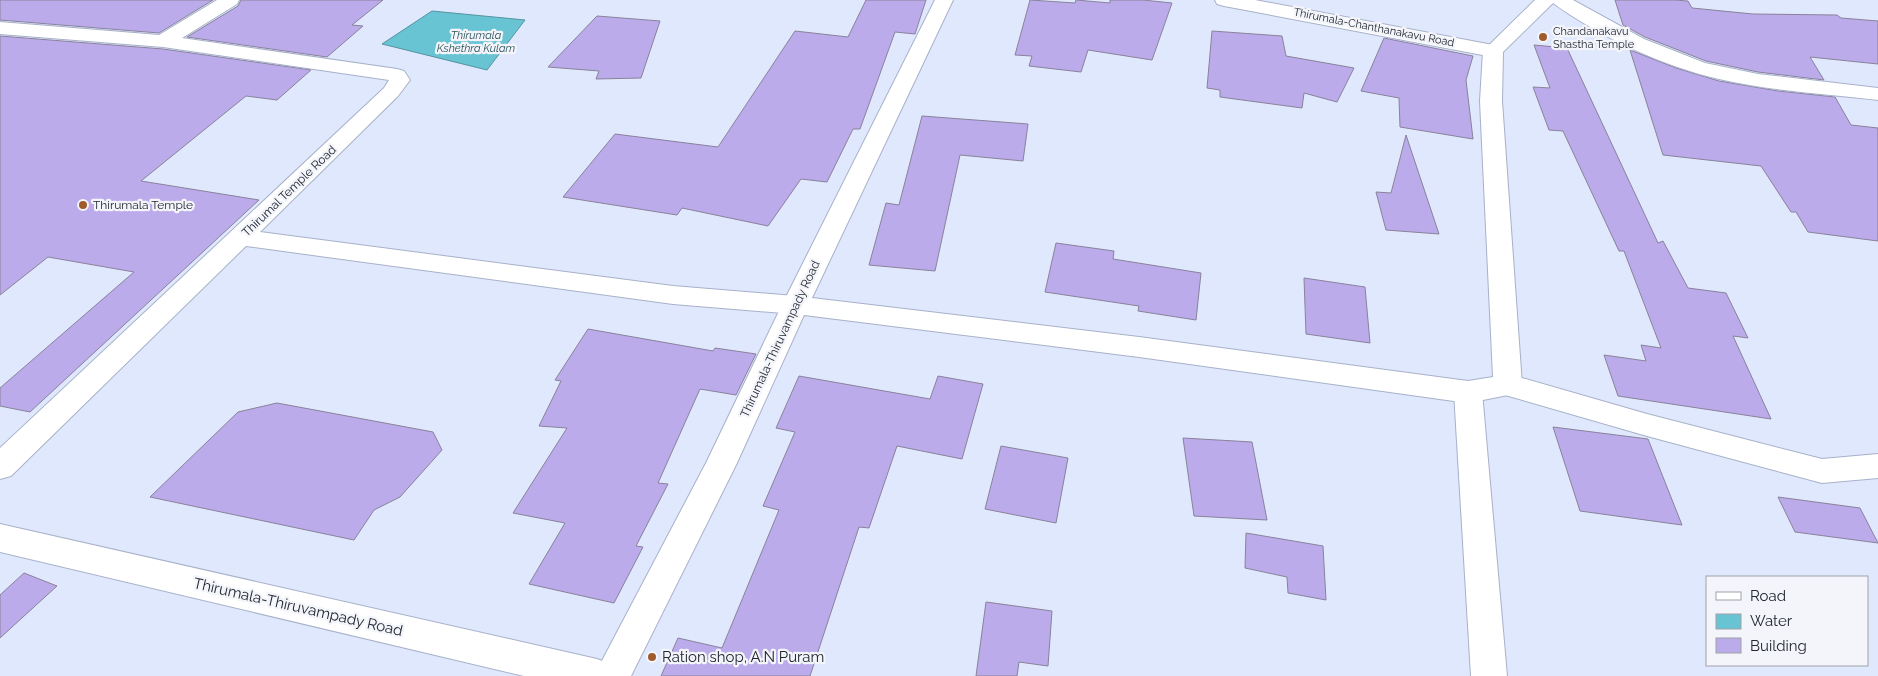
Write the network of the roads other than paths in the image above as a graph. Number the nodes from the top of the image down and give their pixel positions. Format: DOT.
graph roads {
  1 [pos="230,0"];
  2 [pos="944,0"];
  3 [pos="1224,0"];
  4 [pos="1546,0"];
  5 [pos="1560,0"];
  6 [pos="1254,2"];
  7 [pos="0,28"];
  8 [pos="163,41"];
  9 [pos="1493,51"];
  10 [pos="1878,94"];
  11 [pos="241,237"];
  12 [pos="796,305"];
  13 [pos="1508,385"];
  14 [pos="1468,392"];
  15 [pos="0,466"];
  16 [pos="1878,466"];
  17 [pos="0,538"];
  18 [pos="597,676"];
  19 [pos="612,676"];
  20 [pos="1489,676"];
  1 -- 8 [label="street"];
  2 -- 12 [label="street, Thirumala-Thiruvampady Road"];
  3 -- 6 [label="street, Thirumala-Chanthanakavu Road"];
  4 -- 9 [label="street"];
  5 -- 10 [label="street"];
  6 -- 9 [label="street, Thirumala-Chanthanakavu Road"];
  7 -- 8 [label="street, Thirumal Temple Road"];
  8 -- 11 [label="street, Thirumal Temple Road"];
  9 -- 13 [label="street"];
  11 -- 12 [label="street"];
  11 -- 15 [label="street, Thirumal Temple Road"];
  12 -- 14 [label="street"];
  12 -- 19 [label="street, Thirumala-Thiruvampady Road"];
  13 -- 14 [label="street"];
  13 -- 16 [label="street"];
  14 -- 20 [label="street"];
  17 -- 18 [label="street, Thirumala-Thiruvampady Road"];
}
